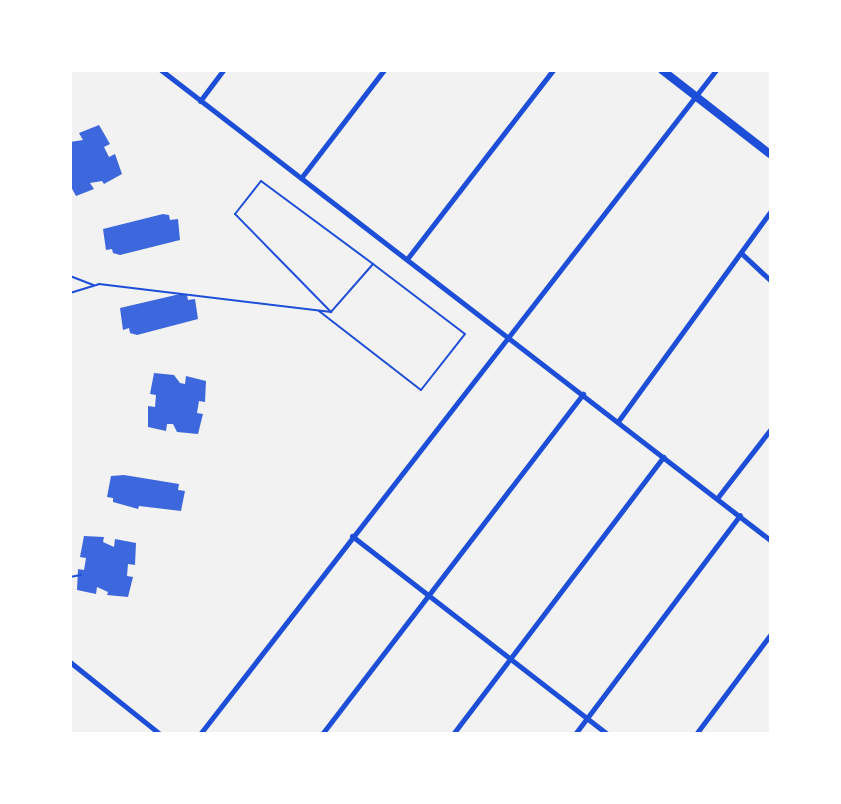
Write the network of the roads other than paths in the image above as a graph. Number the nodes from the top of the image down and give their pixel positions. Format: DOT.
graph roads {
  1 [pos="162,70"];
  2 [pos="223,70"];
  3 [pos="384,70"];
  4 [pos="553,70"];
  5 [pos="662,70"];
  6 [pos="716,70"];
  7 [pos="695,97"];
  8 [pos="200,101"];
  9 [pos="771,154"];
  10 [pos="301,178"];
  11 [pos="771,212"];
  12 [pos="741,253"];
  13 [pos="407,259"];
  14 [pos="373,264"];
  15 [pos="70,276"];
  16 [pos="771,280"];
  17 [pos="94,286"];
  18 [pos="70,293"];
  19 [pos="320,311"];
  20 [pos="332,312"];
  21 [pos="508,336"];
  22 [pos="583,394"];
  23 [pos="619,420"];
  24 [pos="771,430"];
  25 [pos="663,457"];
  26 [pos="718,497"];
  27 [pos="740,515"];
  28 [pos="352,536"];
  29 [pos="771,540"];
  30 [pos="81,574"];
  31 [pos="70,577"];
  32 [pos="427,597"];
  33 [pos="771,635"];
  34 [pos="510,658"];
  35 [pos="70,662"];
  36 [pos="587,718"];
  37 [pos="160,734"];
  38 [pos="201,734"];
  39 [pos="322,734"];
  40 [pos="453,734"];
  41 [pos="575,734"];
  42 [pos="606,734"];
  43 [pos="696,734"];
  1 -- 8 [label="street"];
  2 -- 8 [label="street"];
  3 -- 10 [label="street"];
  4 -- 13 [label="street"];
  5 -- 7 [label="main road"];
  6 -- 7 [label="street"];
  7 -- 9 [label="main road"];
  7 -- 21 [label="street"];
  8 -- 10 [label="street"];
  10 -- 13 [label="street"];
  11 -- 12 [label="street"];
  12 -- 16 [label="street"];
  12 -- 23 [label="street"];
  13 -- 21 [label="street"];
  14 -- 19 [label="lane"];
  14 -- 20 [label="lane"];
  14 -- 20 [label="lane"];
  15 -- 17 [label="lane"];
  17 -- 18 [label="lane"];
  17 -- 19 [label="lane"];
  19 -- 20 [label="lane"];
  21 -- 22 [label="street"];
  21 -- 28 [label="street"];
  22 -- 23 [label="street"];
  22 -- 32 [label="street"];
  23 -- 25 [label="street"];
  24 -- 26 [label="street"];
  25 -- 26 [label="street"];
  25 -- 34 [label="street"];
  26 -- 27 [label="street"];
  27 -- 29 [label="street"];
  27 -- 36 [label="street"];
  28 -- 32 [label="street"];
  28 -- 38 [label="street"];
  30 -- 31 [label="lane"];
  32 -- 34 [label="street"];
  32 -- 39 [label="street"];
  33 -- 43 [label="street"];
  34 -- 36 [label="street"];
  34 -- 40 [label="street"];
  35 -- 37 [label="street"];
  36 -- 41 [label="street"];
  36 -- 42 [label="street"];
}
